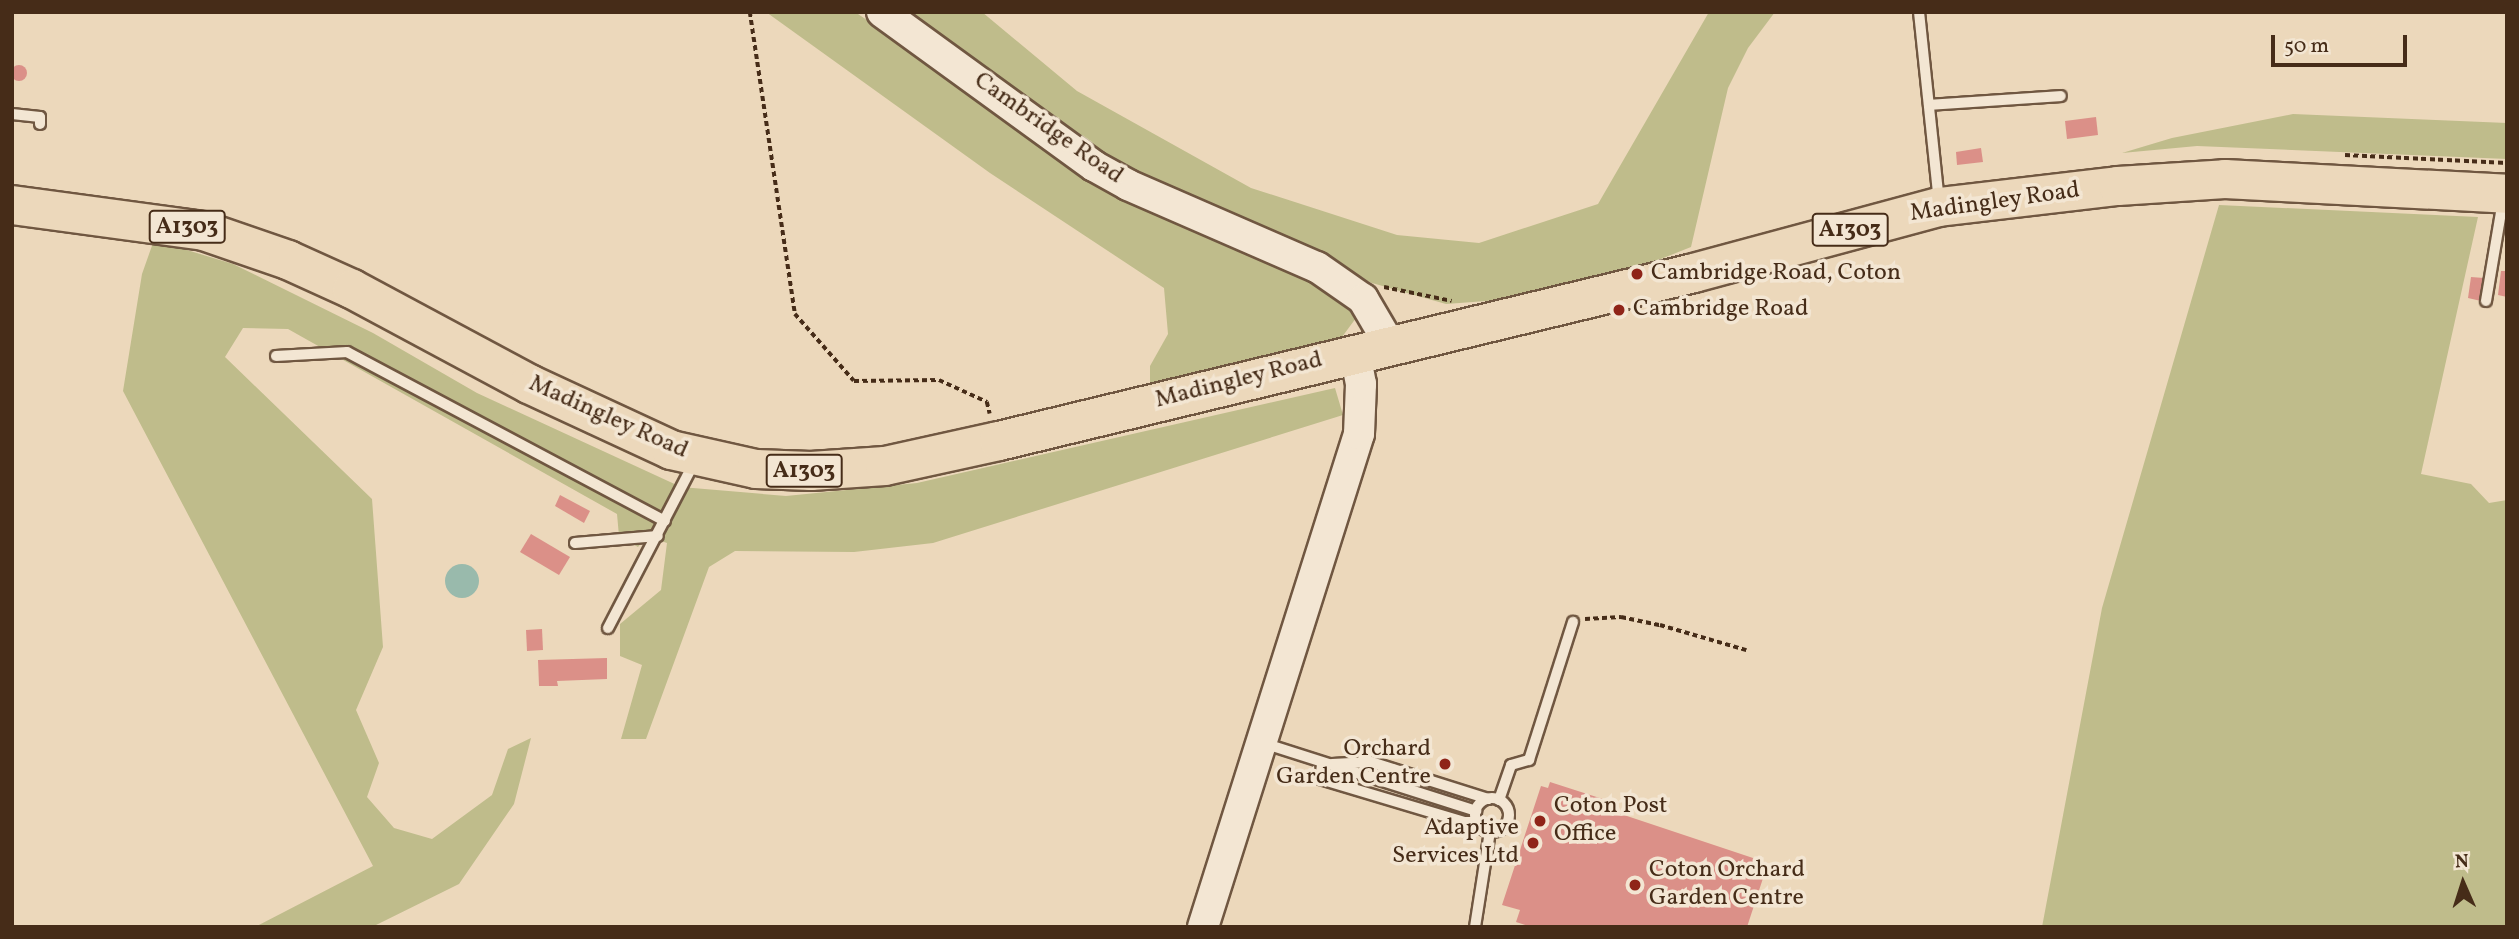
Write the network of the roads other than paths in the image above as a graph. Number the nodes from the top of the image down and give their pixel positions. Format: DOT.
graph roads {
  1 [pos="882,12"];
  2 [pos="1919,12"];
  3 [pos="2061,96"];
  4 [pos="1929,105"];
  5 [pos="12,114"];
  6 [pos="40,124"];
  7 [pos="2505,193"];
  8 [pos="12,205"];
  9 [pos="1938,207"];
  10 [pos="2494,261"];
  11 [pos="2507,263"];
  12 [pos="2486,301"];
  13 [pos="1373,349"];
  14 [pos="276,356"];
  15 [pos="696,458"];
  16 [pos="666,521"];
  17 [pos="658,536"];
  18 [pos="575,543"];
  19 [pos="1573,622"];
  20 [pos="608,628"];
  21 [pos="1262,743"];
  22 [pos="1322,765"];
  23 [pos="1493,799"];
  24 [pos="1477,816"];
  25 [pos="1490,831"];
  26 [pos="1203,927"];
  27 [pos="1475,927"];
  1 -- 13 [label="street, Cambridge Road"];
  2 -- 4 [label="lane"];
  3 -- 4 [label="lane"];
  4 -- 9 [label="lane"];
  5 -- 6 [label="lane"];
  7 -- 9 [label="highway, Madingley Road / A1303"];
  7 -- 10 [label="lane"];
  8 -- 15 [label="highway, Madingley Road / A1303"];
  9 -- 13 [label="highway, Madingley Road / A1303"];
  10 -- 11 [label="lane"];
  10 -- 12 [label="lane"];
  13 -- 15 [label="highway, Madingley Road / A1303"];
  13 -- 21 [label="street, Cambridge Road"];
  14 -- 16 [label="lane"];
  15 -- 16 [label="lane"];
  16 -- 17 [label="lane"];
  17 -- 18 [label="lane"];
  17 -- 20 [label="lane"];
  19 -- 23 [label="lane"];
  21 -- 22 [label="lane"];
  21 -- 26 [label="street, Cambridge Road"];
  22 -- 23 [label="lane"];
  22 -- 24 [label="lane"];
  23 -- 24 [label="lane"];
  23 -- 25 [label="lane"];
  24 -- 25 [label="lane"];
  25 -- 27 [label="lane"];
}
